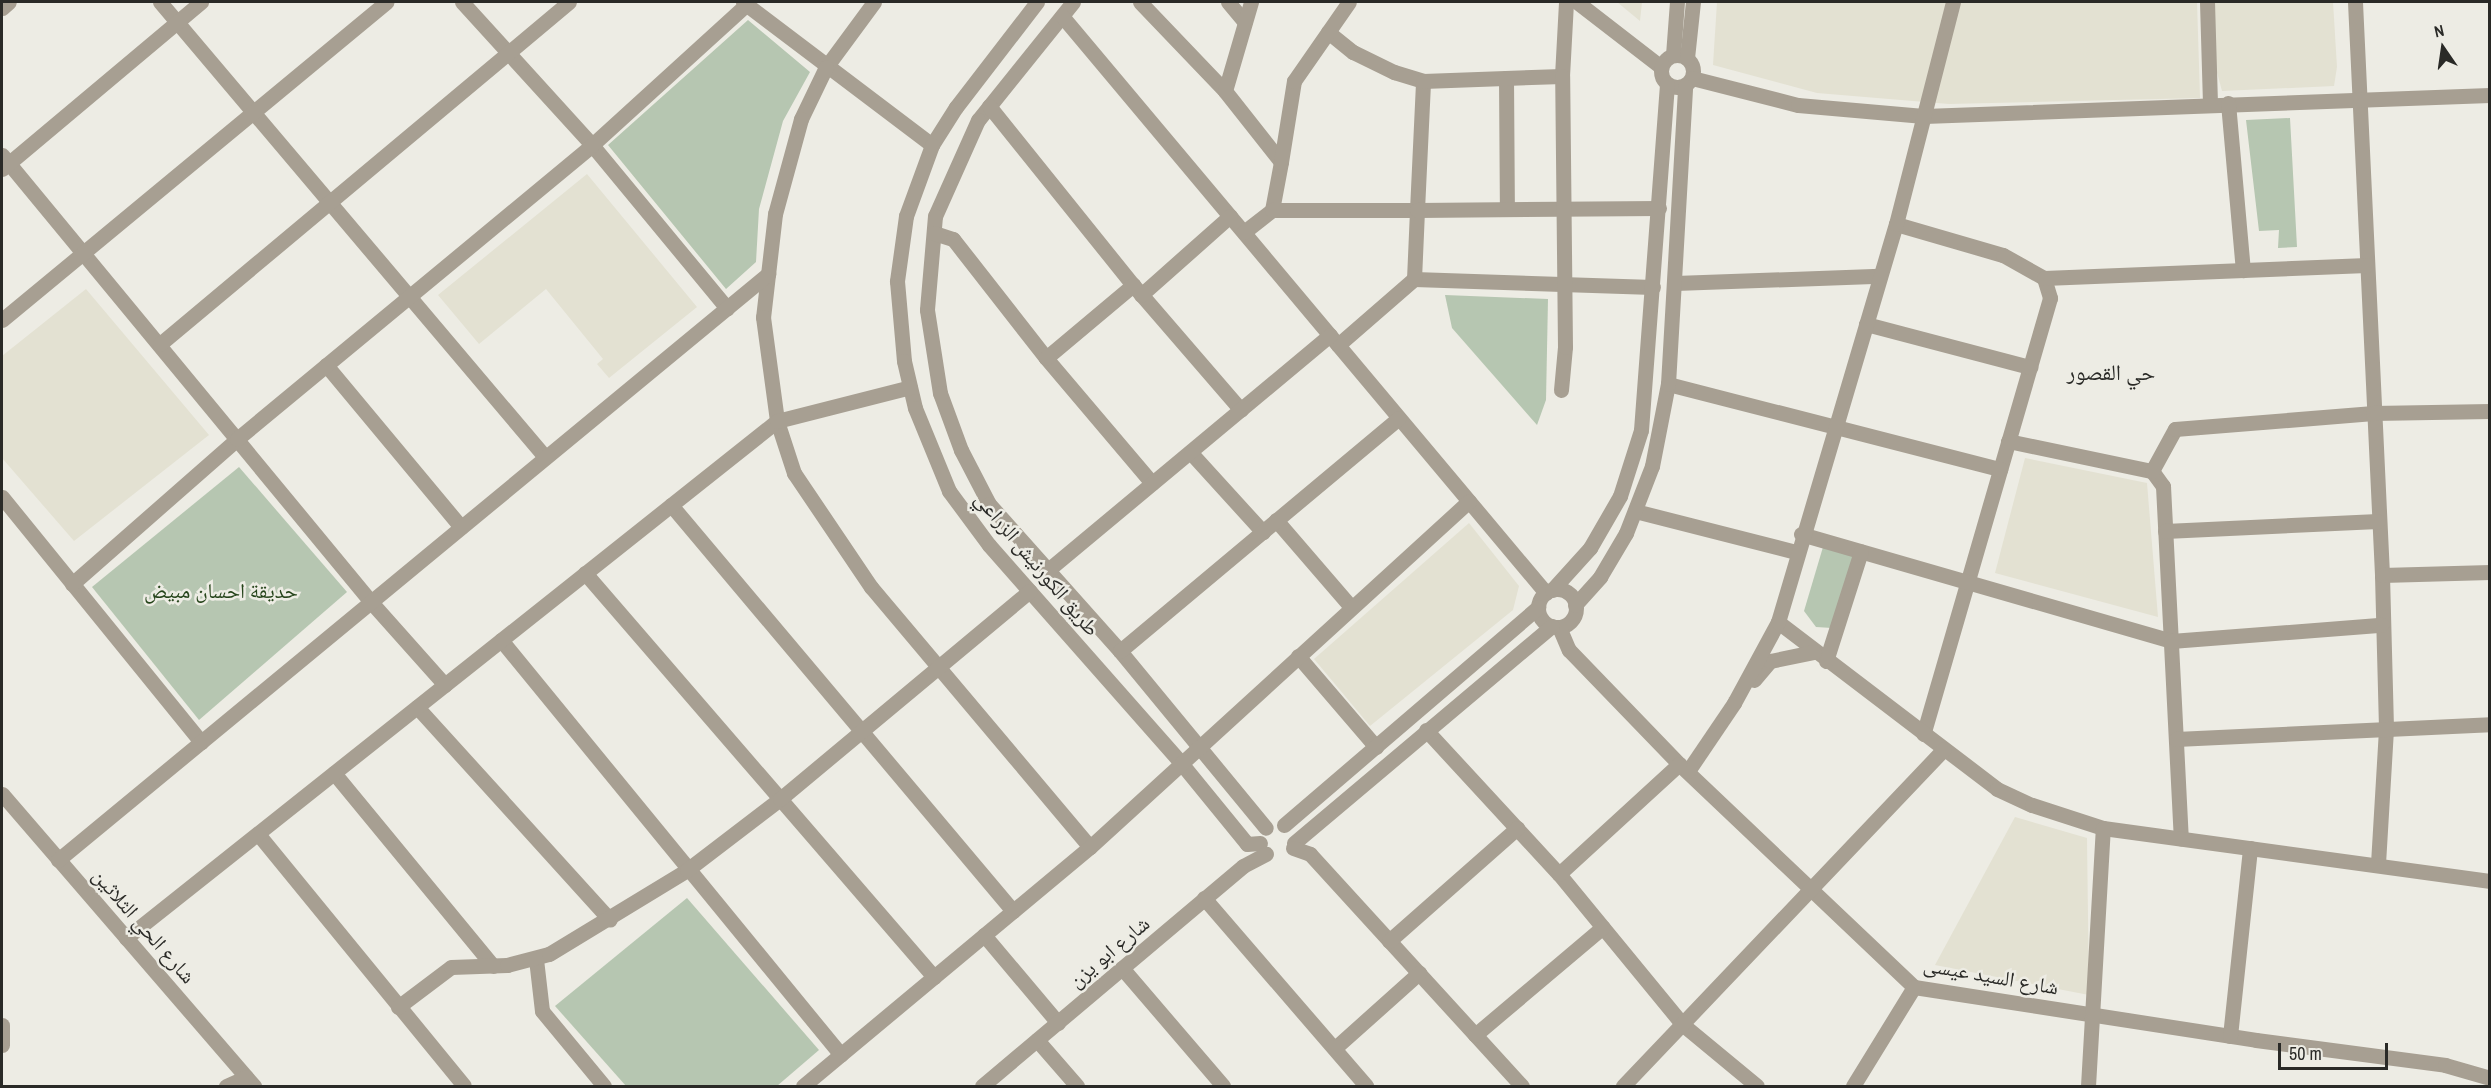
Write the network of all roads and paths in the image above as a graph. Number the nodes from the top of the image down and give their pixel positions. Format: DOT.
graph roads {
  1 [pos="9,2"];
  2 [pos="160,2"];
  3 [pos="201,2"];
  4 [pos="386,2"];
  5 [pos="462,2"];
  6 [pos="569,2"];
  7 [pos="874,2"];
  8 [pos="1037,2"];
  9 [pos="1073,2"];
  10 [pos="1140,2"];
  11 [pos="1228,2"];
  12 [pos="1251,2"];
  13 [pos="1349,2"];
  14 [pos="1566,2"];
  15 [pos="1577,2"];
  16 [pos="1677,2"];
  17 [pos="1694,2"];
  18 [pos="1953,2"];
  19 [pos="2207,2"];
  20 [pos="2355,2"];
  21 [pos="745,3"];
  22 [pos="2,8"];
  23 [pos="1062,16"];
  24 [pos="1245,22"];
  25 [pos="177,23"];
  26 [pos="1328,32"];
  27 [pos="506,54"];
  28 [pos="1680,57"];
  29 [pos="826,67"];
  30 [pos="1661,68"];
  31 [pos="1562,76"];
  32 [pos="1506,78"];
  33 [pos="1423,81"];
  34 [pos="1689,82"];
  35 [pos="1667,84"];
  36 [pos="1225,91"];
  37 [pos="2490,95"];
  38 [pos="2362,98"];
  39 [pos="2228,103"];
  40 [pos="2210,104"];
  41 [pos="990,106"];
  42 [pos="252,110"];
  43 [pos="1924,116"];
  44 [pos="592,145"];
  45 [pos="932,145"];
  46 [pos="4,162"];
  47 [pos="1281,162"];
  48 [pos="331,201"];
  49 [pos="1659,208"];
  50 [pos="1507,209"];
  51 [pos="1564,209"];
  52 [pos="1272,210"];
  53 [pos="1417,210"];
  54 [pos="1230,216"];
  55 [pos="1896,224"];
  56 [pos="1244,232"];
  57 [pos="934,233"];
  58 [pos="82,250"];
  59 [pos="2367,265"];
  60 [pos="2243,270"];
  61 [pos="768,274"];
  62 [pos="1880,276"];
  63 [pos="2044,278"];
  64 [pos="1414,279"];
  65 [pos="1675,283"];
  66 [pos="1564,286"];
  67 [pos="1653,287"];
  68 [pos="1137,290"];
  69 [pos="410,295"];
  70 [pos="727,308"];
  71 [pos="2,320"];
  72 [pos="1866,324"];
  73 [pos="1334,340"];
  74 [pos="160,344"];
  75 [pos="1046,358"];
  76 [pos="326,365"];
  77 [pos="2030,367"];
  78 [pos="1668,384"];
  79 [pos="910,387"];
  80 [pos="1561,390"];
  81 [pos="1241,410"];
  82 [pos="2490,411"];
  83 [pos="2373,413"];
  84 [pos="1399,418"];
  85 [pos="777,421"];
  86 [pos="1837,425"];
  87 [pos="237,440"];
  88 [pos="2008,441"];
  89 [pos="1191,453"];
  90 [pos="545,458"];
  91 [pos="2000,469"];
  92 [pos="2152,471"];
  93 [pos="1152,483"];
  94 [pos="2,497"];
  95 [pos="1469,501"];
  96 [pos="671,505"];
  97 [pos="1635,511"];
  98 [pos="1276,520"];
  99 [pos="2378,521"];
  100 [pos="461,527"];
  101 [pos="2165,531"];
  102 [pos="1263,532"];
  103 [pos="1801,534"];
  104 [pos="1861,551"];
  105 [pos="1796,552"];
  106 [pos="1048,570"];
  107 [pos="2490,572"];
  108 [pos="585,573"];
  109 [pos="2382,575"];
  110 [pos="1968,581"];
  111 [pos="72,584"];
  112 [pos="1029,591"];
  113 [pos="1549,592"];
  114 [pos="370,602"];
  115 [pos="1575,604"];
  116 [pos="1351,607"];
  117 [pos="1538,607"];
  118 [pos="1778,622"];
  119 [pos="2381,625"];
  120 [pos="1555,627"];
  121 [pos="501,640"];
  122 [pos="2171,641"];
  123 [pos="1120,651"];
  124 [pos="1298,656"];
  125 [pos="1820,657"];
  126 [pos="938,668"];
  127 [pos="445,685"];
  128 [pos="1734,703"];
  129 [pos="417,707"];
  130 [pos="2490,724"];
  131 [pos="2386,729"];
  132 [pos="1426,730"];
  133 [pos="862,731"];
  134 [pos="1923,734"];
  135 [pos="2176,739"];
  136 [pos="201,742"];
  137 [pos="1199,746"];
  138 [pos="1376,747"];
  139 [pos="1944,749"];
  140 [pos="1181,763"];
  141 [pos="1683,767"];
  142 [pos="334,773"];
  143 [pos="2,794"];
  144 [pos="780,799"];
  145 [pos="1284,825"];
  146 [pos="1266,828"];
  147 [pos="1517,828"];
  148 [pos="2103,828"];
  149 [pos="258,834"];
  150 [pos="2181,838"];
  151 [pos="1294,845"];
  152 [pos="1090,847"];
  153 [pos="2250,848"];
  154 [pos="1263,849"];
  155 [pos="58,860"];
  156 [pos="2378,864"];
  157 [pos="687,870"];
  158 [pos="1560,874"];
  159 [pos="2490,882"];
  160 [pos="1813,889"];
  161 [pos="1204,898"];
  162 [pos="1013,911"];
  163 [pos="610,920"];
  164 [pos="1603,927"];
  165 [pos="984,935"];
  166 [pos="126,938"];
  167 [pos="1389,941"];
  168 [pos="536,959"];
  169 [pos="493,966"];
  170 [pos="1122,968"];
  171 [pos="1419,973"];
  172 [pos="934,977"];
  173 [pos="1914,987"];
  174 [pos="398,1007"];
  175 [pos="2092,1015"];
  176 [pos="1058,1023"];
  177 [pos="1682,1024"];
  178 [pos="2,1025"];
  179 [pos="1475,1035"];
  180 [pos="2230,1036"];
  181 [pos="1037,1040"];
  182 [pos="2,1045"];
  183 [pos="1335,1048"];
  184 [pos="841,1055"];
  185 [pos="2490,1078"];
  186 [pos="250,1082"];
  187 [pos="226,1086"];
  188 [pos="464,1086"];
  189 [pos="604,1086"];
  190 [pos="803,1086"];
  191 [pos="982,1086"];
  192 [pos="1077,1086"];
  193 [pos="1223,1086"];
  194 [pos="1366,1086"];
  195 [pos="1522,1086"];
  196 [pos="1623,1086"];
  197 [pos="1757,1086"];
  198 [pos="1853,1086"];
  199 [pos="2088,1086"];
  1 -- 22 [label="street"];
  2 -- 25 [label="street"];
  3 -- 25 [label="street"];
  4 -- 42 [label="street"];
  5 -- 27 [label="street"];
  6 -- 27 [label="street"];
  7 -- 29 [label="street"];
  8 -- 45 [label="street, طريق الكورنيش الزراعي"];
  9 -- 23 [label="street"];
  10 -- 36 [label="street"];
  11 -- 24 [label="street"];
  12 -- 24 [label="street"];
  13 -- 26 [label="street"];
  14 -- 31 [label="street"];
  15 -- 30 [label="street"];
  16 -- 28 [label="street"];
  17 -- 28 [label="street"];
  18 -- 43 [label="street"];
  19 -- 40 [label="street"];
  20 -- 38 [label="street"];
  21 -- 29 [label="street"];
  21 -- 44 [label="street"];
  23 -- 41 [label="street"];
  23 -- 54 [label="street"];
  24 -- 36 [label="street"];
  25 -- 42 [label="street"];
  25 -- 46 [label="street"];
  26 -- 33 [label="street"];
  26 -- 47 [label="street"];
  27 -- 44 [label="street"];
  27 -- 48 [label="street"];
  28 -- 30 [label="street"];
  28 -- 34 [label="street"];
  29 -- 45 [label="street"];
  29 -- 61 [label="street"];
  30 -- 35 [label="street"];
  31 -- 32 [label="street"];
  31 -- 51 [label="street"];
  32 -- 33 [label="street"];
  32 -- 50 [label="street"];
  33 -- 53 [label="street"];
  34 -- 35 [label="street"];
  34 -- 43 [label="street"];
  34 -- 65 [label="street"];
  35 -- 49 [label="street"];
  36 -- 47 [label="street"];
  37 -- 38 [label="street"];
  38 -- 39 [label="street"];
  38 -- 59 [label="street"];
  39 -- 40 [label="street"];
  39 -- 60 [label="street"];
  40 -- 43 [label="street"];
  41 -- 57 [label="street"];
  41 -- 68 [label="street"];
  42 -- 48 [label="street"];
  42 -- 58 [label="street"];
  43 -- 55 [label="street"];
  44 -- 69 [label="street"];
  44 -- 70 [label="street"];
  45 -- 79 [label="street, طريق الكورنيش الزراعي"];
  46 -- 58 [label="street"];
  47 -- 52 [label="street"];
  48 -- 69 [label="street"];
  48 -- 74 [label="street"];
  49 -- 51 [label="street"];
  49 -- 67 [label="street"];
  50 -- 51 [label="street"];
  50 -- 53 [label="street"];
  51 -- 66 [label="street"];
  52 -- 53 [label="street"];
  52 -- 56 [label="street"];
  53 -- 64 [label="street"];
  54 -- 56 [label="street"];
  54 -- 68 [label="street"];
  55 -- 62 [label="street"];
  55 -- 63 [label="street"];
  56 -- 73 [label="street"];
  57 -- 75 [label="street"];
  57 -- 106 [label="street"];
  58 -- 71 [label="street"];
  58 -- 74 [label="street"];
  59 -- 60 [label="street"];
  59 -- 83 [label="street"];
  60 -- 63 [label="street"];
  61 -- 70 [label="street"];
  61 -- 85 [label="street"];
  62 -- 65 [label="street"];
  62 -- 72 [label="street"];
  63 -- 77 [label="street"];
  64 -- 66 [label="street"];
  64 -- 73 [label="street"];
  65 -- 78 [label="street"];
  66 -- 67 [label="street"];
  66 -- 80 [label="street"];
  67 -- 113 [label="street"];
  68 -- 75 [label="street"];
  68 -- 81 [label="street"];
  69 -- 76 [label="street"];
  69 -- 90 [label="street"];
  70 -- 90 [label="street"];
  72 -- 77 [label="street"];
  72 -- 86 [label="street"];
  73 -- 81 [label="street"];
  73 -- 84 [label="street"];
  74 -- 87 [label="street"];
  75 -- 93 [label="street"];
  76 -- 87 [label="street"];
  76 -- 100 [label="street"];
  77 -- 88 [label="street"];
  78 -- 86 [label="street"];
  78 -- 97 [label="street"];
  79 -- 85 [label="street"];
  79 -- 112 [label="street, طريق الكورنيش الزراعي"];
  81 -- 89 [label="street"];
  82 -- 83 [label="street"];
  83 -- 92 [label="street"];
  83 -- 99 [label="street"];
  84 -- 95 [label="street"];
  84 -- 98 [label="street"];
  85 -- 96 [label="street"];
  85 -- 126 [label="street"];
  86 -- 91 [label="street"];
  86 -- 103 [label="street"];
  87 -- 111 [label="street"];
  87 -- 114 [label="street"];
  88 -- 91 [label="street"];
  88 -- 92 [label="street"];
  89 -- 93 [label="street"];
  89 -- 102 [label="street"];
  90 -- 100 [label="street"];
  91 -- 110 [label="street"];
  92 -- 101 [label="street"];
  93 -- 106 [label="street"];
  94 -- 111 [label="street"];
  95 -- 113 [label="street"];
  95 -- 116 [label="street"];
  96 -- 108 [label="street"];
  96 -- 133 [label="street"];
  97 -- 105 [label="street"];
  97 -- 115 [label="street"];
  98 -- 102 [label="street"];
  98 -- 116 [label="street"];
  99 -- 101 [label="street"];
  99 -- 109 [label="street"];
  100 -- 114 [label="street"];
  101 -- 122 [label="street"];
  102 -- 123 [label="street"];
  103 -- 104 [label="street"];
  103 -- 105 [label="street"];
  104 -- 110 [label="street"];
  104 -- 125 [label="street"];
  105 -- 118 [label="street"];
  106 -- 123 [label="street"];
  107 -- 109 [label="street"];
  108 -- 121 [label="street"];
  108 -- 144 [label="street"];
  109 -- 119 [label="street"];
  110 -- 122 [label="street"];
  110 -- 134 [label="street"];
  111 -- 136 [label="street"];
  112 -- 126 [label="street"];
  112 -- 140 [label="street, طريق الكورنيش الزراعي"];
  113 -- 115 [label="street"];
  113 -- 117 [label="street"];
  114 -- 127 [label="street"];
  114 -- 136 [label="street"];
  115 -- 120 [label="street"];
  116 -- 124 [label="street"];
  117 -- 120 [label="street"];
  117 -- 138 [label="street"];
  118 -- 125 [label="street"];
  118 -- 128 [label="street"];
  119 -- 122 [label="street"];
  119 -- 131 [label="street"];
  120 -- 132 [label="street"];
  120 -- 141 [label="street, شارع السيد عيسى"];
  121 -- 127 [label="street"];
  121 -- 157 [label="street"];
  122 -- 135 [label="street"];
  123 -- 137 [label="street"];
  124 -- 137 [label="street"];
  124 -- 138 [label="street"];
  125 -- 128 [label="street"];
  125 -- 134 [label="street"];
  126 -- 133 [label="street"];
  126 -- 152 [label="street"];
  127 -- 129 [label="street"];
  128 -- 141 [label="street"];
  129 -- 142 [label="street"];
  129 -- 163 [label="street"];
  130 -- 131 [label="street"];
  131 -- 135 [label="street"];
  131 -- 156 [label="street"];
  132 -- 147 [label="street"];
  132 -- 151 [label="street"];
  133 -- 144 [label="street"];
  133 -- 162 [label="street"];
  134 -- 139 [label="street"];
  135 -- 150 [label="street"];
  136 -- 155 [label="street"];
  137 -- 140 [label="street"];
  137 -- 146 [label="street"];
  138 -- 145 [label="street"];
  139 -- 148 [label="street"];
  139 -- 160 [label="street"];
  140 -- 152 [label="street"];
  140 -- 154 [label="street, طريق الكورنيش الزراعي"];
  141 -- 158 [label="street"];
  141 -- 160 [label="street, شارع السيد عيسى"];
  142 -- 149 [label="street"];
  142 -- 169 [label="street"];
  143 -- 155 [label="street, شارع الحي الثلاثين"];
  144 -- 157 [label="street"];
  144 -- 172 [label="street"];
  145 -- 146 [label="street"];
  145 -- 151 [label="street"];
  146 -- 154 [label="street"];
  147 -- 158 [label="street"];
  147 -- 167 [label="street"];
  148 -- 150 [label="street"];
  148 -- 175 [label="street"];
  149 -- 166 [label="street"];
  149 -- 174 [label="street"];
  150 -- 153 [label="street"];
  151 -- 154 [label="street"];
  151 -- 167 [label="street"];
  152 -- 162 [label="street"];
  153 -- 156 [label="street"];
  153 -- 180 [label="street"];
  154 -- 161 [label="street, شارع ابو يزن"];
  155 -- 166 [label="street, شارع الحي الثلاثين"];
  156 -- 159 [label="street"];
  157 -- 163 [label="street"];
  157 -- 184 [label="street"];
  158 -- 164 [label="street"];
  160 -- 173 [label="street, شارع السيد عيسى"];
  160 -- 177 [label="street"];
  161 -- 170 [label="street, شارع ابو يزن"];
  161 -- 183 [label="street"];
  162 -- 165 [label="street"];
  163 -- 168 [label="street"];
  164 -- 177 [label="street"];
  164 -- 179 [label="street"];
  165 -- 172 [label="street"];
  165 -- 176 [label="street"];
  166 -- 186 [label="street, شارع الحي الثلاثين"];
  167 -- 171 [label="street"];
  168 -- 169 [label="street"];
  168 -- 189 [label="street"];
  169 -- 174 [label="street"];
  170 -- 176 [label="street, شارع ابو يزن"];
  170 -- 193 [label="street"];
  171 -- 179 [label="street"];
  171 -- 183 [label="street"];
  172 -- 184 [label="street"];
  173 -- 175 [label="street, شارع السيد عيسى"];
  173 -- 198 [label="street"];
  174 -- 188 [label="street"];
  175 -- 180 [label="street, شارع السيد عيسى"];
  175 -- 199 [label="street"];
  176 -- 181 [label="street, شارع ابو يزن"];
  177 -- 196 [label="street"];
  177 -- 197 [label="street"];
  178 -- 182 [label="street"];
  179 -- 195 [label="street"];
  180 -- 185 [label="street, شارع السيد عيسى"];
  181 -- 191 [label="street, شارع ابو يزن"];
  181 -- 192 [label="street"];
  183 -- 194 [label="street"];
  184 -- 190 [label="street"];
  186 -- 187 [label="street"];
}
